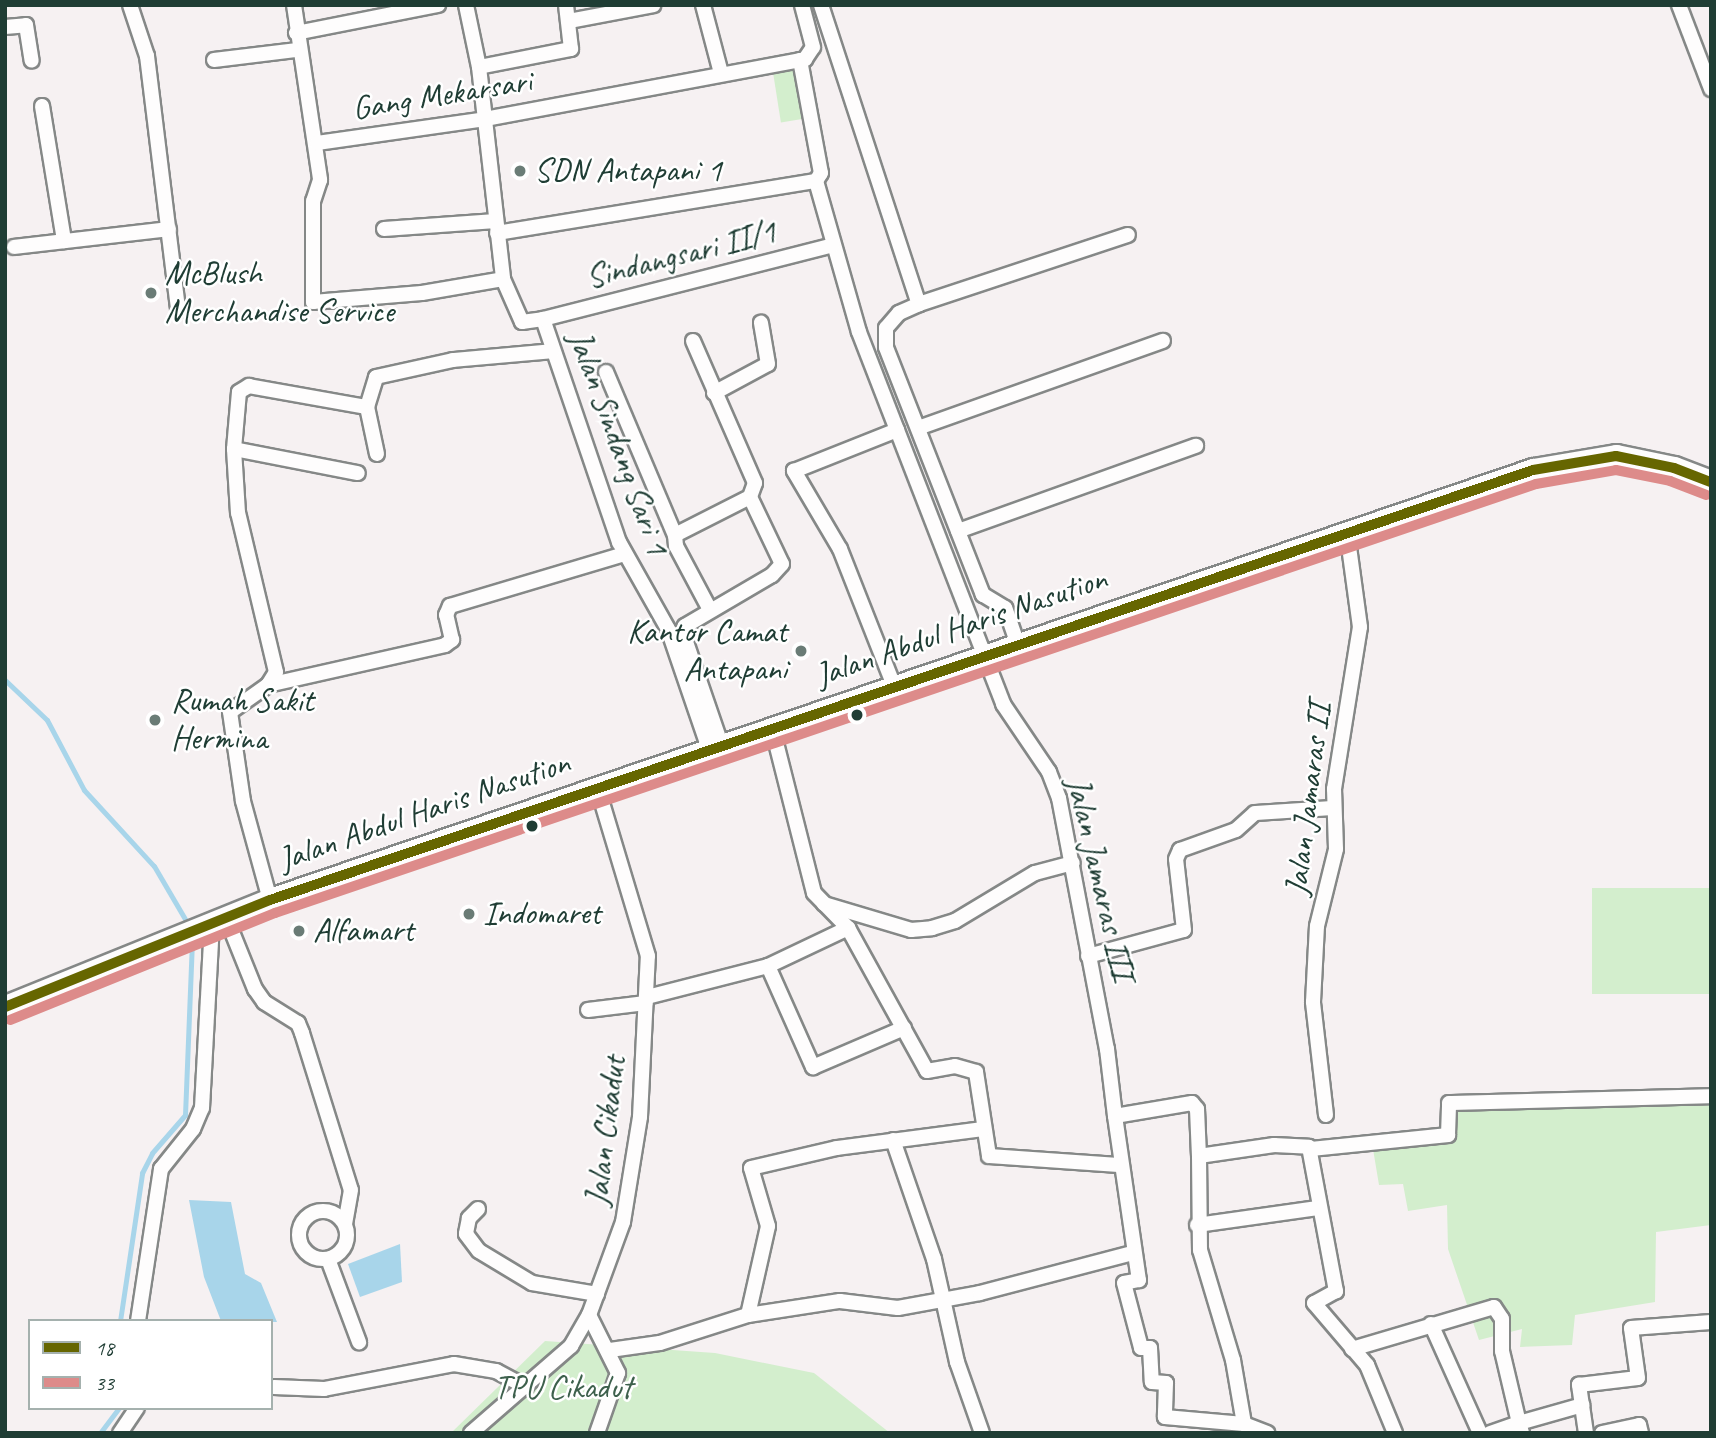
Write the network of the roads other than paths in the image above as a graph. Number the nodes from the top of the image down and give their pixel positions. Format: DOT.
graph roads {
  1 [pos="131,5"];
  2 [pos="294,5"];
  3 [pos="438,5"];
  4 [pos="466,5"];
  5 [pos="566,5"];
  6 [pos="654,5"];
  7 [pos="703,5"];
  8 [pos="802,5"];
  9 [pos="821,5"];
  10 [pos="1679,5"];
  11 [pos="379,11"];
  12 [pos="569,21"];
  13 [pos="5,27"];
  14 [pos="296,33"];
  15 [pos="297,50"];
  16 [pos="214,60"];
  17 [pos="800,60"];
  18 [pos="32,61"];
  19 [pos="479,67"];
  20 [pos="721,73"];
  21 [pos="1711,89"];
  22 [pos="42,106"];
  23 [pos="485,119"];
  24 [pos="317,143"];
  25 [pos="816,181"];
  26 [pos="497,227"];
  27 [pos="169,229"];
  28 [pos="384,229"];
  29 [pos="1128,235"];
  30 [pos="64,241"];
  31 [pos="833,245"];
  32 [pos="15,247"];
  33 [pos="503,279"];
  34 [pos="919,304"];
  35 [pos="178,310"];
  36 [pos="543,319"];
  37 [pos="761,323"];
  38 [pos="693,341"];
  39 [pos="1163,341"];
  40 [pos="553,351"];
  41 [pos="606,372"];
  42 [pos="714,393"];
  43 [pos="366,407"];
  44 [pos="918,428"];
  45 [pos="897,430"];
  46 [pos="1196,446"];
  47 [pos="234,449"];
  48 [pos="377,454"];
  49 [pos="358,473"];
  50 [pos="1711,482"];
  51 [pos="750,497"];
  52 [pos="958,531"];
  53 [pos="1347,532"];
  54 [pos="675,535"];
  55 [pos="624,554"];
  56 [pos="709,608"];
  57 [pos="1017,642"];
  58 [pos="985,653"];
  59 [pos="268,685"];
  60 [pos="894,686"];
  61 [pos="772,727"];
  62 [pos="715,747"];
  63 [pos="597,786"];
  64 [pos="1334,808"];
  65 [pos="1073,863"];
  66 [pos="270,900"];
  67 [pos="824,904"];
  68 [pos="214,922"];
  69 [pos="848,928"];
  70 [pos="1088,956"];
  71 [pos="768,966"];
  72 [pos="646,1000"];
  73 [pos="5,1007"];
  74 [pos="588,1010"];
  75 [pos="904,1028"];
  76 [pos="1711,1096"];
  77 [pos="1325,1115"];
  78 [pos="1115,1116"];
  79 [pos="984,1129"];
  80 [pos="893,1140"];
  81 [pos="1311,1149"];
  82 [pos="1199,1156"];
  83 [pos="1119,1165"];
  84 [pos="1318,1208"];
  85 [pos="478,1209"];
  86 [pos="345,1223"];
  87 [pos="1197,1225"];
  88 [pos="1132,1253"];
  89 [pos="328,1259"];
  90 [pos="597,1294"];
  91 [pos="942,1299"];
  92 [pos="589,1315"];
  93 [pos="748,1315"];
  94 [pos="138,1319"];
  95 [pos="1711,1322"];
  96 [pos="1431,1324"];
  97 [pos="359,1342"];
  98 [pos="1352,1349"];
  99 [pos="610,1350"];
  100 [pos="274,1387"];
  101 [pos="526,1387"];
  102 [pos="1582,1405"];
  103 [pos="136,1410"];
  104 [pos="1244,1424"];
  105 [pos="1521,1428"];
  106 [pos="120,1433"];
  107 [pos="471,1433"];
  108 [pos="597,1433"];
  109 [pos="982,1433"];
  110 [pos="1267,1433"];
  111 [pos="1395,1433"];
  112 [pos="1480,1433"];
  113 [pos="1490,1433"];
  114 [pos="1586,1433"];
  115 [pos="1602,1433"];
  116 [pos="1641,1433"];
  1 -- 27 [label="street"];
  2 -- 14 [label="street"];
  3 -- 11 [label="street"];
  4 -- 19 [label="street, Jalan Sindang Sari 1"];
  5 -- 12 [label="street"];
  6 -- 12 [label="street"];
  7 -- 20 [label="street"];
  8 -- 17 [label="street"];
  9 -- 34 [label="street"];
  10 -- 21 [label="street"];
  11 -- 14 [label="street"];
  12 -- 19 [label="street"];
  13 -- 18 [label="street"];
  14 -- 15 [label="street"];
  15 -- 16 [label="street"];
  15 -- 24 [label="street"];
  17 -- 20 [label="street, Gang Mekarsari"];
  17 -- 25 [label="street, Jalan Jamaras III"];
  19 -- 23 [label="street, Jalan Sindang Sari 1"];
  20 -- 23 [label="street, Gang Mekarsari"];
  22 -- 30 [label="street"];
  23 -- 24 [label="street, Gang Mekarsari"];
  23 -- 26 [label="street, Jalan Sindang Sari 1"];
  24 -- 33 [label="street"];
  25 -- 26 [label="street"];
  25 -- 31 [label="street, Jalan Jamaras III"];
  26 -- 28 [label="street"];
  26 -- 33 [label="street, Jalan Sindang Sari 1"];
  27 -- 30 [label="street"];
  27 -- 35 [label="street"];
  29 -- 34 [label="street"];
  30 -- 32 [label="street"];
  31 -- 36 [label="street, Sindangsari II/1"];
  31 -- 45 [label="street, Jalan Jamaras III"];
  33 -- 36 [label="street, Jalan Sindang Sari 1"];
  34 -- 44 [label="street"];
  36 -- 40 [label="street, Jalan Sindang Sari 1"];
  37 -- 42 [label="street"];
  38 -- 42 [label="street"];
  39 -- 44 [label="street"];
  40 -- 43 [label="street"];
  40 -- 55 [label="street, Jalan Sindang Sari 1"];
  41 -- 54 [label="street"];
  42 -- 51 [label="street"];
  43 -- 47 [label="street"];
  43 -- 48 [label="street"];
  44 -- 52 [label="street"];
  45 -- 58 [label="street, Jalan Jamaras III"];
  45 -- 60 [label="street"];
  46 -- 52 [label="street"];
  47 -- 49 [label="street"];
  47 -- 59 [label="street"];
  50 -- 53 [label="highway, Jalan Abdul Haris Nasution"];
  51 -- 54 [label="street"];
  51 -- 56 [label="street"];
  52 -- 57 [label="street"];
  53 -- 57 [label="highway, Jalan Abdul Haris Nasution"];
  53 -- 64 [label="street, Jalan Jamaras II"];
  54 -- 56 [label="street"];
  55 -- 59 [label="street"];
  55 -- 62 [label="street, Jalan Sindang Sari 1"];
  56 -- 62 [label="street"];
  57 -- 58 [label="highway, Jalan Abdul Haris Nasution"];
  58 -- 60 [label="highway, Jalan Abdul Haris Nasution"];
  58 -- 65 [label="street, Jalan Jamaras III"];
  59 -- 66 [label="street"];
  60 -- 61 [label="highway, Jalan Abdul Haris Nasution"];
  61 -- 62 [label="highway, Jalan Abdul Haris Nasution"];
  61 -- 67 [label="street"];
  62 -- 63 [label="highway, Jalan Abdul Haris Nasution"];
  63 -- 66 [label="highway, Jalan Abdul Haris Nasution"];
  63 -- 72 [label="street, Jalan Cikadut"];
  64 -- 70 [label="street"];
  64 -- 77 [label="street, Jalan Jamaras II"];
  65 -- 67 [label="street"];
  65 -- 70 [label="street, Jalan Jamaras III"];
  66 -- 68 [label="highway, Jalan Abdul Haris Nasution"];
  67 -- 69 [label="street"];
  68 -- 73 [label="highway, Jalan Abdul Haris Nasution"];
  68 -- 86 [label="street"];
  68 -- 94 [label="street"];
  69 -- 71 [label="street"];
  69 -- 75 [label="street"];
  70 -- 78 [label="street, Jalan Jamaras III"];
  71 -- 72 [label="street"];
  71 -- 75 [label="street"];
  72 -- 74 [label="street"];
  72 -- 90 [label="street, Jalan Cikadut"];
  75 -- 79 [label="street"];
  76 -- 81 [label="street"];
  78 -- 82 [label="street"];
  78 -- 83 [label="street, Jalan Jamaras III"];
  79 -- 80 [label="street"];
  79 -- 83 [label="street"];
  80 -- 91 [label="street"];
  80 -- 93 [label="street"];
  81 -- 82 [label="street"];
  81 -- 84 [label="street"];
  82 -- 87 [label="street"];
  83 -- 88 [label="street, Jalan Jamaras III"];
  84 -- 87 [label="street"];
  84 -- 98 [label="street"];
  85 -- 90 [label="street"];
  86 -- 89 [label="street"];
  86 -- 89 [label="street"];
  87 -- 104 [label="street"];
  88 -- 91 [label="street"];
  88 -- 104 [label="street, Jalan Jamaras III"];
  89 -- 97 [label="street"];
  90 -- 92 [label="street, Jalan Cikadut"];
  91 -- 93 [label="street"];
  91 -- 109 [label="street"];
  92 -- 99 [label="street"];
  92 -- 101 [label="street, Jalan Cikadut"];
  93 -- 99 [label="street"];
  95 -- 102 [label="street"];
  96 -- 98 [label="street"];
  96 -- 105 [label="street"];
  96 -- 112 [label="street"];
  98 -- 111 [label="street"];
  99 -- 108 [label="street"];
  100 -- 101 [label="street"];
  101 -- 107 [label="street, Jalan Cikadut"];
  102 -- 105 [label="street"];
  102 -- 114 [label="street"];
  103 -- 106 [label="street"];
  104 -- 110 [label="street"];
  105 -- 113 [label="street"];
  115 -- 116 [label="street"];
}
